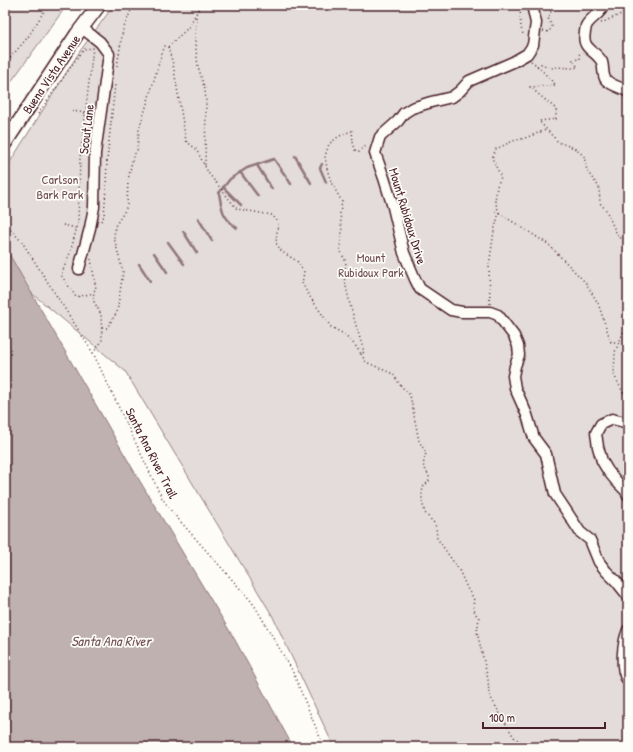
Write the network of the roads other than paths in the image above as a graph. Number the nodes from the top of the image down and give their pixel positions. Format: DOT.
graph roads {
  1 [pos="98,5"];
  2 [pos="532,5"];
  3 [pos="604,5"];
  4 [pos="82,28"];
  5 [pos="628,92"];
  6 [pos="9,146"];
  7 [pos="79,268"];
  8 [pos="628,423"];
  9 [pos="628,495"];
  10 [pos="628,596"];
  11 [pos="628,630"];
  12 [pos="628,680"];
  1 -- 4 [label="main road, Buena Vista Avenue"];
  2 -- 10 [label="street, Mount Rubidoux Drive"];
  3 -- 5 [label="street"];
  4 -- 6 [label="main road, Buena Vista Avenue"];
  4 -- 7 [label="street, Scout Lane"];
  8 -- 9 [label="street"];
  11 -- 12 [label="street"];
}
